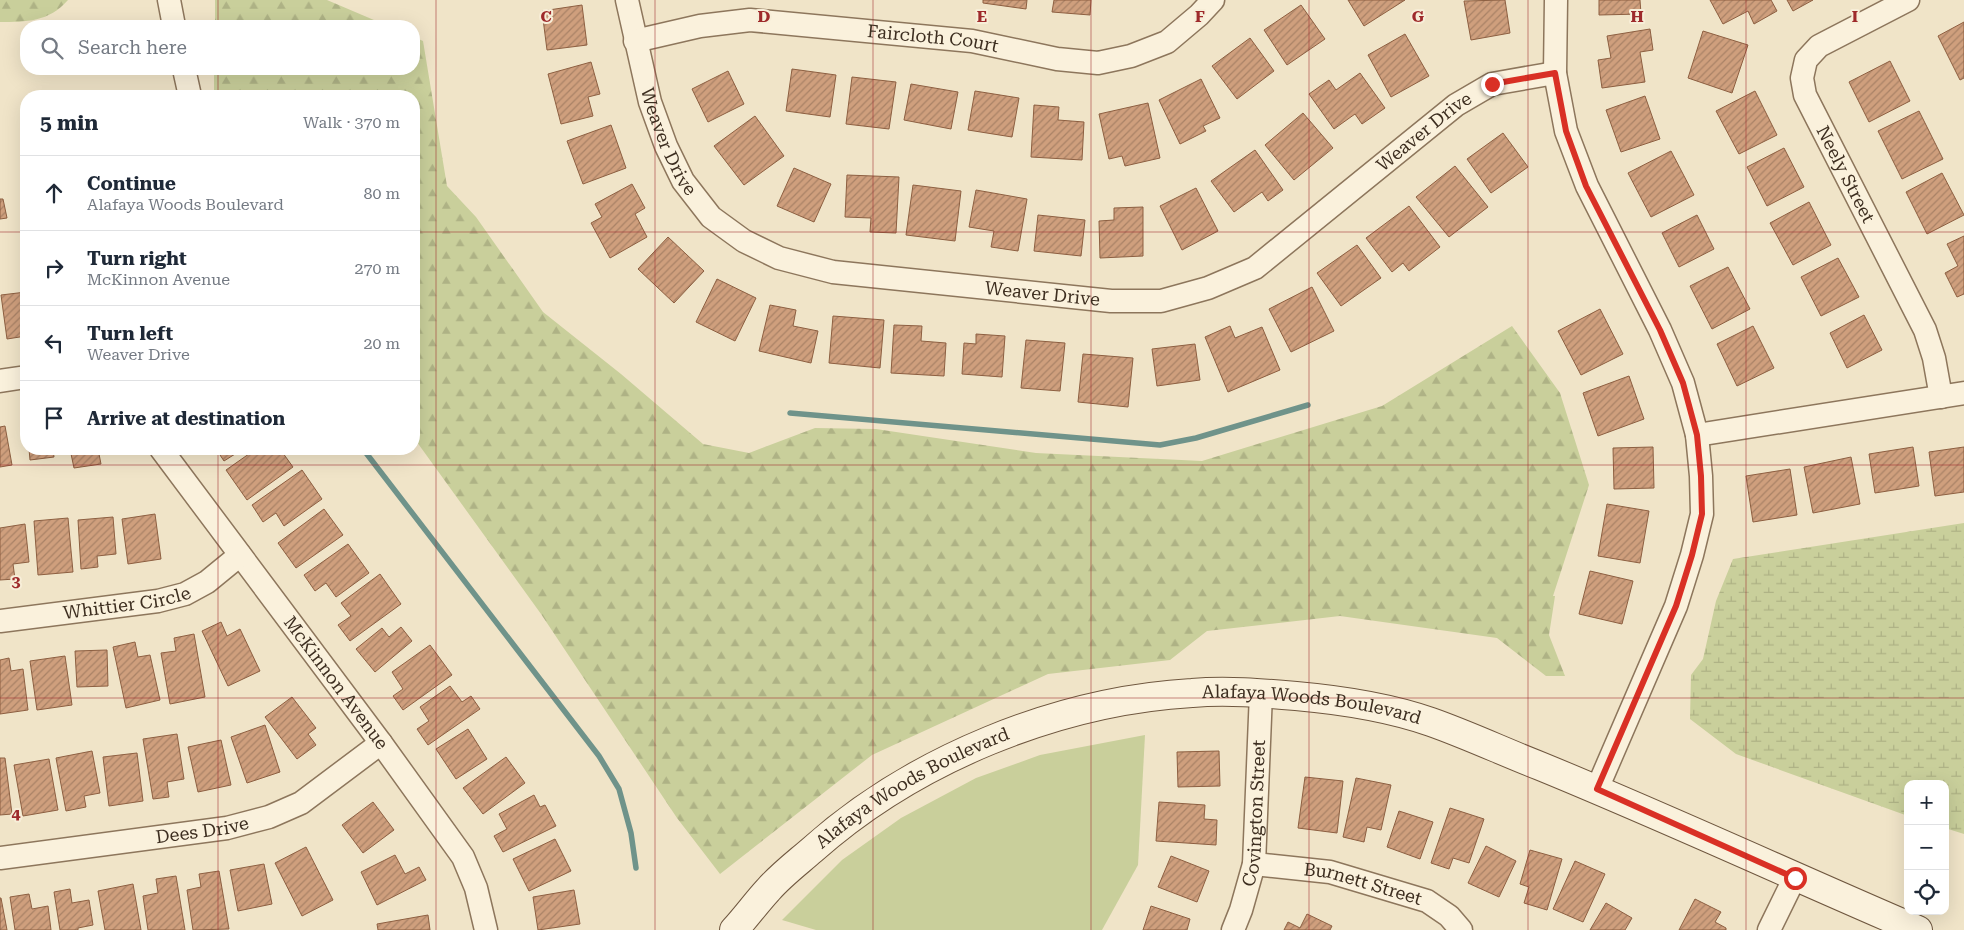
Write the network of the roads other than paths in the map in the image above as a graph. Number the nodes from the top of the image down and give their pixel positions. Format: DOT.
graph roads {
  1 [pos="168,0"];
  2 [pos="627,0"];
  3 [pos="1213,0"];
  4 [pos="1556,0"];
  5 [pos="1908,0"];
  6 [pos="173,20"];
  7 [pos="635,41"];
  8 [pos="1555,73"];
  9 [pos="185,75"];
  10 [pos="189,90"];
  11 [pos="20,378"];
  12 [pos="0,380"];
  13 [pos="1964,393"];
  14 [pos="1941,397"];
  15 [pos="1697,435"];
  16 [pos="165,455"];
  17 [pos="240,555"];
  18 [pos="0,621"];
  19 [pos="1261,692"];
  20 [pos="381,743"];
  21 [pos="1597,789"];
  22 [pos="0,858"];
  23 [pos="1254,864"];
  24 [pos="1795,878"];
  25 [pos="486,930"];
  26 [pos="734,930"];
  27 [pos="1233,930"];
  28 [pos="1461,930"];
  29 [pos="1769,930"];
  30 [pos="1918,930"];
  1 -- 6 [label="street"];
  2 -- 7 [label="street, Weaver Drive"];
  3 -- 7 [label="street, Faircloth Court"];
  4 -- 8 [label="street"];
  5 -- 14 [label="street, Neely Street"];
  7 -- 8 [label="street, Weaver Drive"];
  8 -- 15 [label="street"];
  9 -- 10 [label="street"];
  11 -- 12 [label="street"];
  13 -- 14 [label="street"];
  14 -- 15 [label="street"];
  15 -- 21 [label="street"];
  16 -- 17 [label="street, McKinnon Avenue"];
  17 -- 18 [label="street, Whittier Circle"];
  17 -- 20 [label="street, McKinnon Avenue"];
  19 -- 21 [label="street, Alafaya Woods Boulevard"];
  19 -- 23 [label="street, Covington Street"];
  19 -- 26 [label="street, Alafaya Woods Boulevard"];
  20 -- 22 [label="street, Dees Drive"];
  20 -- 25 [label="street, McKinnon Avenue"];
  21 -- 24 [label="street, Alafaya Woods Boulevard"];
  23 -- 27 [label="street, Covington Street"];
  23 -- 28 [label="street, Burnett Street"];
  24 -- 29 [label="street"];
  24 -- 30 [label="street, Alafaya Woods Boulevard"];
}
